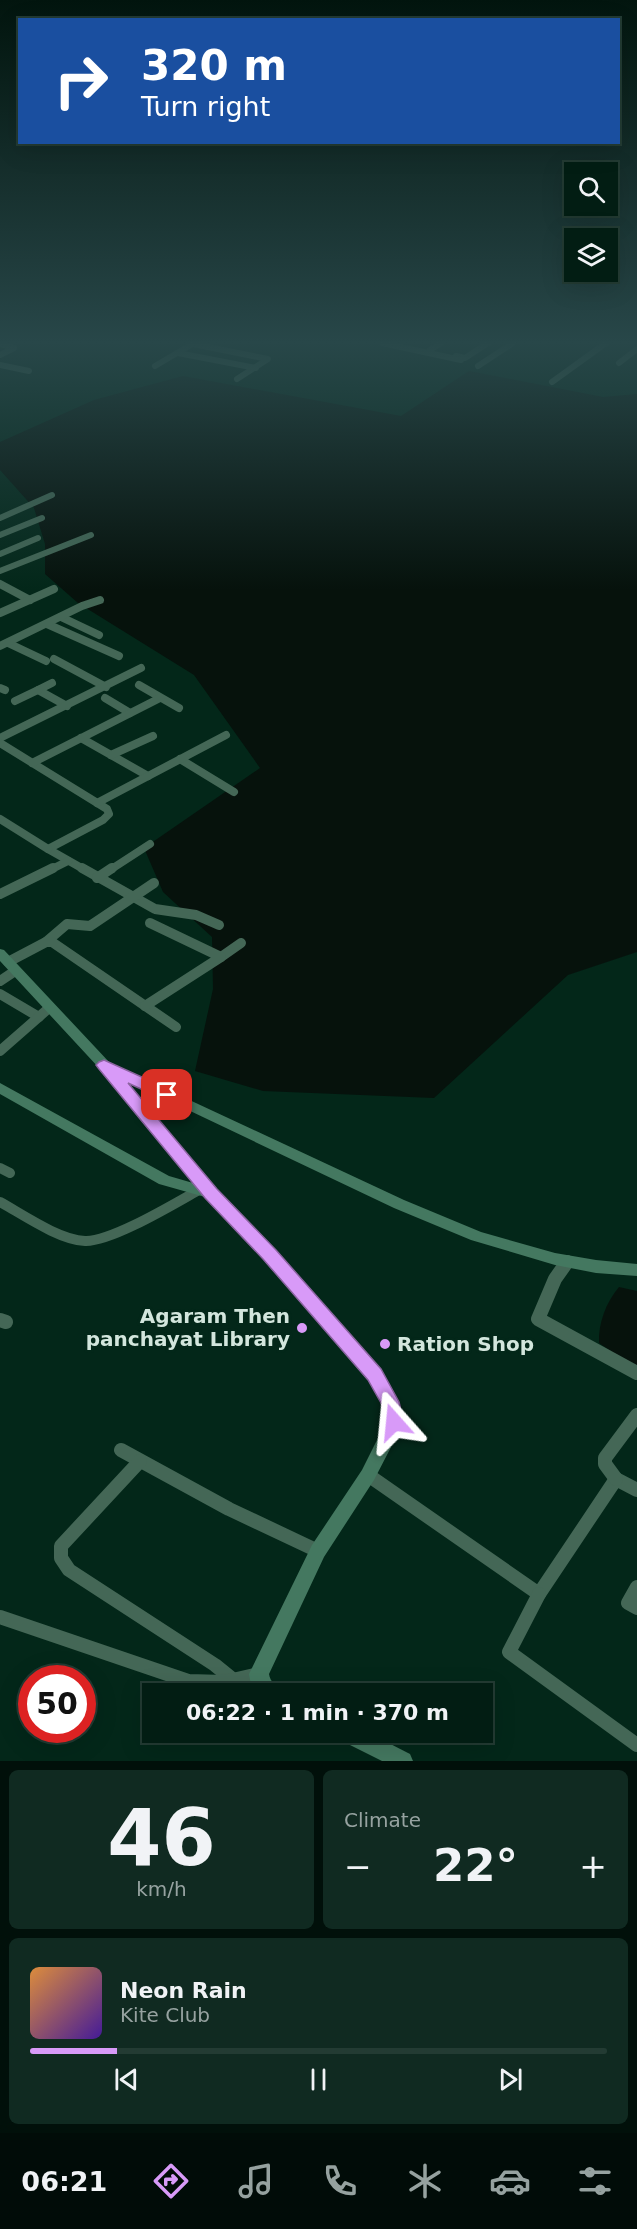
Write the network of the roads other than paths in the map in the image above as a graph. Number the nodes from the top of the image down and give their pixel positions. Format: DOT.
graph roads {
  1 [pos="52,495"];
  2 [pos="0,518"];
  3 [pos="42,518"];
  4 [pos="0,535"];
  5 [pos="91,535"];
  6 [pos="38,538"];
  7 [pos="1,554"];
  8 [pos="20,563"];
  9 [pos="0,571"];
  10 [pos="0,584"];
  11 [pos="54,589"];
  12 [pos="30,600"];
  13 [pos="100,600"];
  14 [pos="1,611"];
  15 [pos="61,617"];
  16 [pos="47,624"];
  17 [pos="99,635"];
  18 [pos="4,644"];
  19 [pos="119,656"];
  20 [pos="141,668"];
  21 [pos="52,683"];
  22 [pos="139,685"];
  23 [pos="106,687"];
  24 [pos="38,690"];
  25 [pos="105,698"];
  26 [pos="160,698"];
  27 [pos="15,701"];
  28 [pos="67,706"];
  29 [pos="179,708"];
  30 [pos="130,713"];
  31 [pos="226,735"];
  32 [pos="153,736"];
  33 [pos="0,738"];
  34 [pos="81,738"];
  35 [pos="0,743"];
  36 [pos="111,755"];
  37 [pos="180,759"];
  38 [pos="32,763"];
  39 [pos="148,776"];
  40 [pos="234,792"];
  41 [pos="97,803"];
  42 [pos="0,819"];
  43 [pos="150,843"];
  44 [pos="48,849"];
  45 [pos="68,861"];
  46 [pos="97,878"];
  47 [pos="153,883"];
  48 [pos="0,894"];
  49 [pos="132,898"];
  50 [pos="150,923"];
  51 [pos="219,925"];
  52 [pos="46,942"];
  53 [pos="241,944"];
  54 [pos="220,957"];
  55 [pos="8,962"];
  56 [pos="0,981"];
  57 [pos="0,994"];
  58 [pos="145,1006"];
  59 [pos="44,1012"];
  60 [pos="176,1027"];
  61 [pos="0,1051"];
  62 [pos="104,1065"];
  63 [pos="0,1088"];
  64 [pos="205,1192"];
  65 [pos="0,1202"];
  66 [pos="567,1262"];
  67 [pos="635,1271"];
  68 [pos="637,1372"];
  69 [pos="637,1415"];
  70 [pos="121,1450"];
  71 [pos="140,1461"];
  72 [pos="368,1475"];
  73 [pos="616,1479"];
  74 [pos="637,1490"];
  75 [pos="318,1551"];
  76 [pos="637,1587"];
  77 [pos="539,1594"];
  78 [pos="637,1608"];
  79 [pos="0,1617"];
  80 [pos="259,1674"];
  81 [pos="236,1682"];
  82 [pos="261,1683"];
  83 [pos="367,1743"];
  84 [pos="637,1745"];
  85 [pos="403,1761"];
  1 -- 2 [label="street"];
  3 -- 4 [label="street"];
  5 -- 8 [label="street"];
  6 -- 7 [label="street"];
  7 -- 8 [label="street"];
  8 -- 9 [label="street"];
  10 -- 12 [label="street"];
  11 -- 12 [label="street"];
  12 -- 14 [label="street"];
  13 -- 15 [label="street"];
  15 -- 16 [label="street"];
  15 -- 17 [label="street"];
  16 -- 18 [label="street"];
  16 -- 19 [label="street"];
  18 -- 23 [label="street"];
  20 -- 23 [label="street"];
  21 -- 24 [label="street"];
  22 -- 26 [label="street"];
  23 -- 28 [label="street"];
  24 -- 27 [label="street"];
  24 -- 28 [label="street"];
  25 -- 30 [label="street"];
  26 -- 29 [label="street"];
  26 -- 30 [label="street"];
  28 -- 33 [label="street"];
  30 -- 34 [label="street"];
  31 -- 37 [label="street"];
  32 -- 36 [label="street"];
  34 -- 36 [label="street"];
  34 -- 38 [label="street"];
  35 -- 38 [label="street"];
  36 -- 39 [label="street"];
  37 -- 39 [label="street"];
  37 -- 40 [label="street"];
  38 -- 41 [label="street"];
  39 -- 41 [label="street"];
  41 -- 44 [label="street"];
  42 -- 44 [label="street"];
  43 -- 46 [label="street"];
  44 -- 45 [label="street"];
  45 -- 46 [label="street"];
  45 -- 48 [label="street"];
  46 -- 49 [label="street"];
  47 -- 49 [label="street"];
  49 -- 51 [label="street"];
  49 -- 52 [label="street"];
  50 -- 54 [label="street"];
  52 -- 55 [label="street"];
  52 -- 58 [label="street"];
  53 -- 54 [label="street"];
  54 -- 58 [label="street"];
  55 -- 56 [label="street"];
  55 -- 59 [label="main road"];
  57 -- 59 [label="street"];
  58 -- 60 [label="street"];
  59 -- 61 [label="street"];
  59 -- 62 [label="main road"];
  62 -- 64 [label="main road"];
  62 -- 66 [label="main road"];
  63 -- 64 [label="main road"];
  64 -- 65 [label="street"];
  64 -- 72 [label="main road"];
  66 -- 67 [label="main road"];
  66 -- 68 [label="street"];
  69 -- 73 [label="street"];
  70 -- 71 [label="street"];
  71 -- 75 [label="street"];
  71 -- 81 [label="street"];
  72 -- 75 [label="main road"];
  72 -- 77 [label="street"];
  73 -- 74 [label="street"];
  73 -- 77 [label="street"];
  75 -- 80 [label="main road"];
  76 -- 78 [label="street"];
  77 -- 84 [label="street"];
  79 -- 81 [label="street"];
  80 -- 81 [label="street"];
  80 -- 82 [label="main road"];
  83 -- 85 [label="main road"];
}
